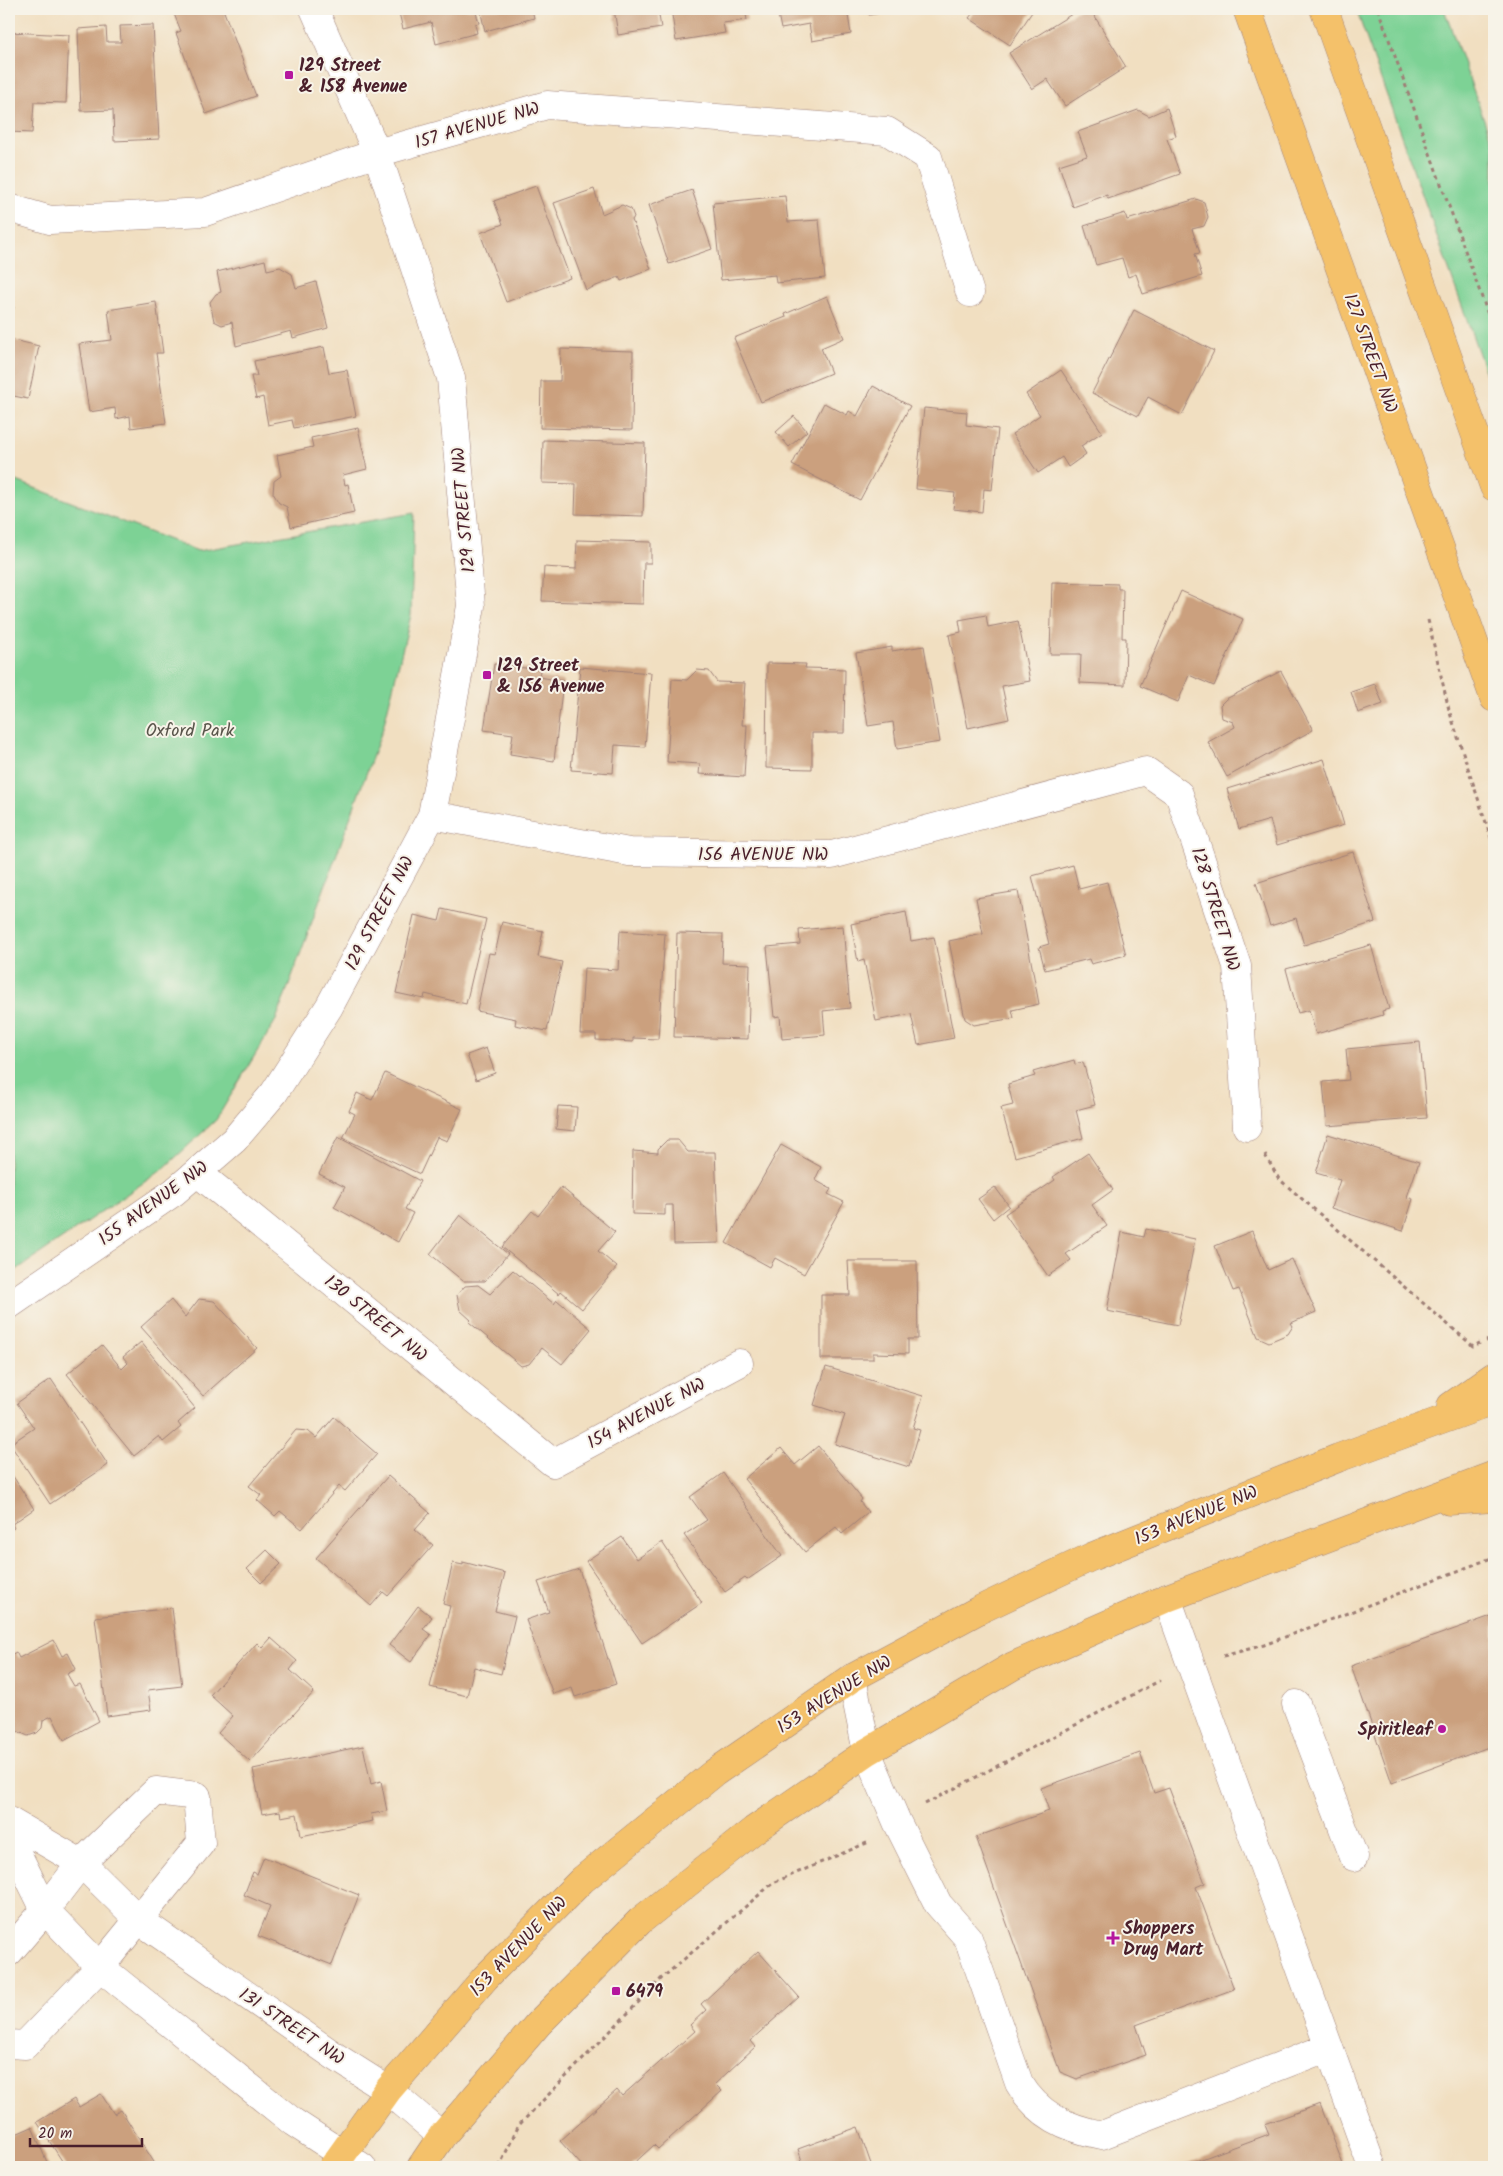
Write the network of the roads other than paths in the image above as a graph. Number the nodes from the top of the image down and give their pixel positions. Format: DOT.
graph roads {
  1 [pos="314,9"];
  2 [pos="1247,9"];
  3 [pos="1324,9"];
  4 [pos="377,153"];
  5 [pos="9,208"];
  6 [pos="970,293"];
  7 [pos="1494,487"];
  8 [pos="1494,698"];
  9 [pos="1146,771"];
  10 [pos="432,815"];
  11 [pos="329,1007"];
  12 [pos="1247,1127"];
  13 [pos="198,1173"];
  14 [pos="9,1305"];
  15 [pos="739,1363"];
  16 [pos="1494,1376"];
  17 [pos="1494,1401"];
  18 [pos="1414,1430"];
  19 [pos="553,1462"];
  20 [pos="1494,1475"];
  21 [pos="1494,1498"];
  22 [pos="1417,1504"];
  23 [pos="1168,1598"];
  24 [pos="852,1678"];
  25 [pos="1296,1704"];
  26 [pos="867,1752"];
  27 [pos="9,1821"];
  28 [pos="9,1837"];
  29 [pos="1354,1857"];
  30 [pos="81,1863"];
  31 [pos="45,1910"];
  32 [pos="139,1920"];
  33 [pos="9,1952"];
  34 [pos="100,1967"];
  35 [pos="9,2044"];
  36 [pos="1329,2047"];
  37 [pos="388,2090"];
  38 [pos="442,2136"];
  39 [pos="346,2163"];
  40 [pos="421,2167"];
  41 [pos="1372,2167"];
  1 -- 4 [label="street, 129 STREET NW"];
  2 -- 8 [label="main road, 127 STREET NW"];
  3 -- 7 [label="main road"];
  4 -- 5 [label="street, 157 AVENUE NW"];
  4 -- 6 [label="street, 157 AVENUE NW"];
  4 -- 10 [label="street, 129 STREET NW"];
  9 -- 10 [label="street, 156 AVENUE NW"];
  9 -- 12 [label="street, 128 STREET NW"];
  10 -- 11 [label="street, 129 STREET NW"];
  11 -- 13 [label="street, 155 AVENUE NW"];
  13 -- 14 [label="street, 155 AVENUE NW"];
  13 -- 19 [label="street, 130 STREET NW"];
  15 -- 19 [label="street, 154 AVENUE NW"];
  16 -- 18 [label="main road"];
  17 -- 18 [label="main road, 153 AVENUE NW"];
  18 -- 24 [label="main road, 153 AVENUE NW"];
  20 -- 22 [label="main road"];
  21 -- 22 [label="main road"];
  22 -- 23 [label="main road"];
  23 -- 26 [label="main road"];
  23 -- 36 [label="street"];
  24 -- 26 [label="street"];
  24 -- 37 [label="main road, 153 AVENUE NW"];
  25 -- 29 [label="street"];
  26 -- 36 [label="street"];
  26 -- 38 [label="main road"];
  27 -- 30 [label="street, 131 STREET NW"];
  28 -- 31 [label="street"];
  30 -- 31 [label="street"];
  30 -- 32 [label="street, 131 STREET NW"];
  30 -- 32 [label="street"];
  31 -- 33 [label="street"];
  31 -- 34 [label="street"];
  32 -- 34 [label="street"];
  32 -- 37 [label="street, 131 STREET NW"];
  34 -- 35 [label="street"];
  34 -- 39 [label="street"];
  36 -- 41 [label="street"];
  37 -- 38 [label="street, 131 STREET NW"];
  37 -- 39 [label="main road, 153 AVENUE NW"];
  38 -- 40 [label="main road"];
}
